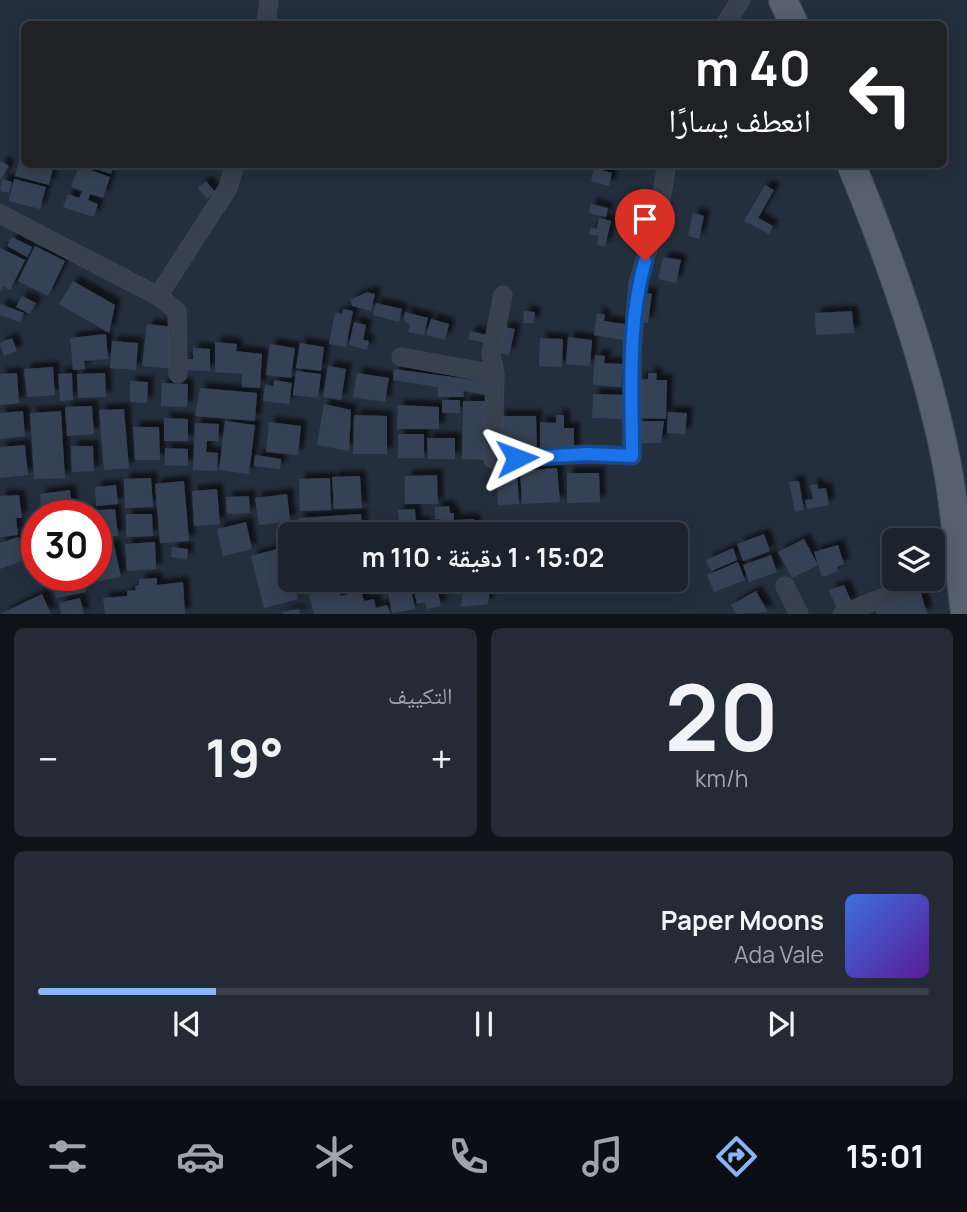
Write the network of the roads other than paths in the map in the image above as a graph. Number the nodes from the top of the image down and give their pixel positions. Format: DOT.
graph roads {
  1 [pos="269,0"];
  2 [pos="741,0"];
  3 [pos="783,0"];
  4 [pos="266,21"];
  5 [pos="726,21"];
  6 [pos="793,21"];
  7 [pos="234,168"];
  8 [pos="666,168"];
  9 [pos="853,168"];
  10 [pos="0,214"];
  11 [pos="503,295"];
  12 [pos="158,296"];
  13 [pos="401,357"];
  14 [pos="178,374"];
  15 [pos="495,374"];
  16 [pos="959,568"];
  17 [pos="945,573"];
  18 [pos="785,586"];
  19 [pos="904,591"];
  20 [pos="866,609"];
  21 [pos="799,614"];
  22 [pos="842,614"];
  23 [pos="965,614"];
  1 -- 4 [label="street"];
  2 -- 5 [label="street"];
  3 -- 6 [label="main road"];
  7 -- 12 [label="street"];
  8 -- 15 [label="street"];
  9 -- 16 [label="main road"];
  10 -- 12 [label="street"];
  11 -- 15 [label="street"];
  12 -- 14 [label="street"];
  13 -- 15 [label="street"];
  16 -- 17 [label="street"];
  16 -- 23 [label="main road"];
  18 -- 21 [label="street"];
  19 -- 20 [label="street"];
  20 -- 22 [label="street"];
}
